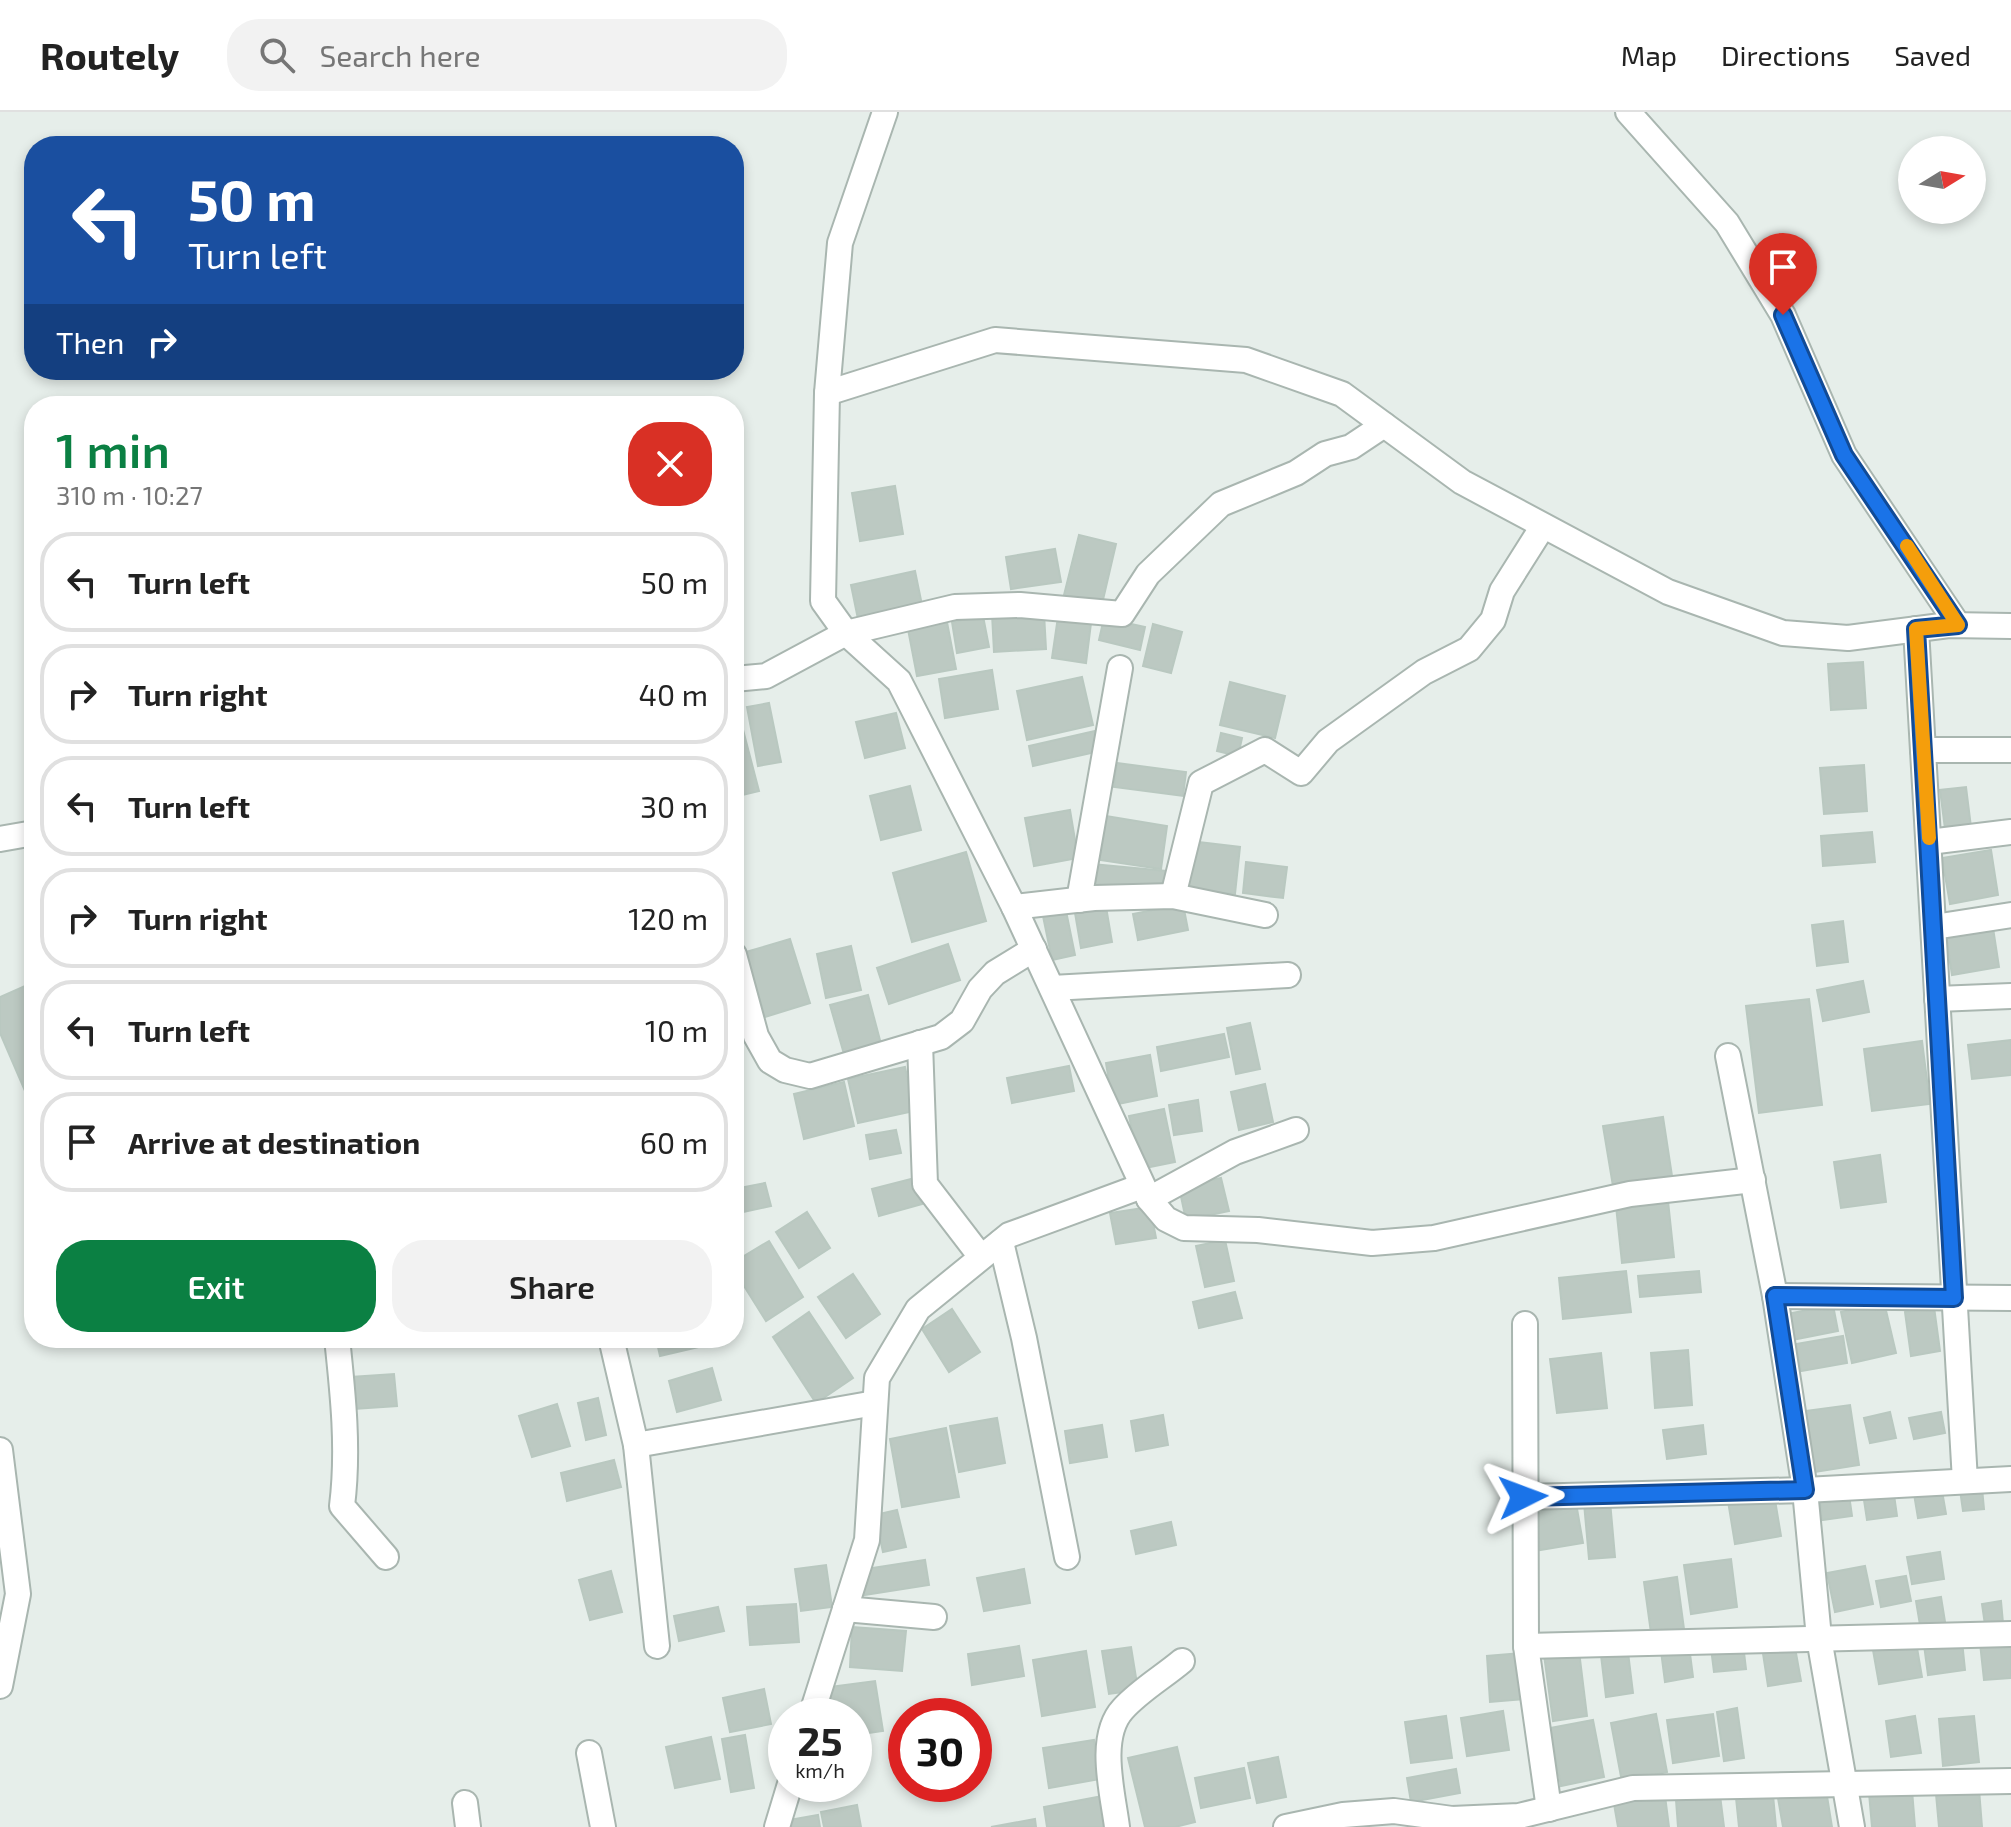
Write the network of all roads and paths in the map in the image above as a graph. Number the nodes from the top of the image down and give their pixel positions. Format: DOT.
graph roads {
  1 [pos="885,112"];
  2 [pos="1628,112"];
  3 [pos="827,393"];
  4 [pos="1384,425"];
  5 [pos="1543,526"];
  6 [pos="1958,625"];
  7 [pos="2011,626"];
  8 [pos="1916,629"];
  9 [pos="846,633"];
  10 [pos="1120,668"];
  11 [pos="744,678"];
  12 [pos="1923,750"];
  13 [pos="2011,750"];
  14 [pos="2011,832"];
  15 [pos="24,835"];
  16 [pos="0,839"];
  17 [pos="1929,842"];
  18 [pos="1173,896"];
  19 [pos="1079,900"];
  20 [pos="1014,907"];
  21 [pos="1265,915"];
  22 [pos="2011,915"];
  23 [pos="1934,927"];
  24 [pos="1034,949"];
  25 [pos="1288,975"];
  26 [pos="1052,988"];
  27 [pos="2011,996"];
  28 [pos="1937,999"];
  29 [pos="744,1006"];
  30 [pos="920,1043"];
  31 [pos="1728,1056"];
  32 [pos="1296,1130"];
  33 [pos="1753,1180"];
  34 [pos="1145,1192"];
  35 [pos="1001,1242"];
  36 [pos="981,1257"];
  37 [pos="1775,1296"];
  38 [pos="1954,1298"];
  39 [pos="2011,1298"];
  40 [pos="1525,1324"];
  41 [pos="338,1348"];
  42 [pos="613,1348"];
  43 [pos="875,1403"];
  44 [pos="636,1445"];
  45 [pos="0,1450"];
  46 [pos="2011,1479"];
  47 [pos="1965,1481"];
  48 [pos="1805,1490"];
  49 [pos="1523,1497"];
  50 [pos="386,1557"];
  51 [pos="1067,1557"];
  52 [pos="845,1609"];
  53 [pos="934,1617"];
  54 [pos="2011,1634"];
  55 [pos="1819,1638"];
  56 [pos="657,1646"];
  57 [pos="1526,1646"];
  58 [pos="1182,1661"];
  59 [pos="0,1686"];
  60 [pos="817,1698"];
  61 [pos="589,1753"];
  62 [pos="2011,1781"];
  63 [pos="1842,1784"];
  64 [pos="785,1802"];
  65 [pos="1549,1809"];
  66 [pos="1480,1819"];
  67 [pos="603,1827"];
  68 [pos="777,1827"];
  69 [pos="1117,1827"];
  70 [pos="1286,1827"];
  71 [pos="1515,1827"];
  72 [pos="1852,1827"];
  1 -- 3 [label="street"];
  2 -- 6 [label="street"];
  3 -- 4 [label="street"];
  3 -- 9 [label="street"];
  4 -- 5 [label="street"];
  4 -- 9 [label="street"];
  5 -- 8 [label="street"];
  5 -- 18 [label="street"];
  6 -- 7 [label="street"];
  6 -- 8 [label="street"];
  8 -- 12 [label="street"];
  9 -- 11 [label="street"];
  9 -- 20 [label="street"];
  10 -- 19 [label="street"];
  12 -- 13 [label="street"];
  12 -- 17 [label="street"];
  14 -- 17 [label="street"];
  15 -- 16 [label="street"];
  17 -- 23 [label="street"];
  18 -- 19 [label="street"];
  18 -- 21 [label="street"];
  19 -- 20 [label="street"];
  20 -- 24 [label="street"];
  22 -- 23 [label="street"];
  23 -- 28 [label="street"];
  24 -- 26 [label="street"];
  24 -- 30 [label="street"];
  25 -- 26 [label="street"];
  26 -- 34 [label="street"];
  27 -- 28 [label="street"];
  28 -- 38 [label="street"];
  29 -- 30 [label="street"];
  30 -- 36 [label="street"];
  31 -- 33 [label="street"];
  32 -- 34 [label="street"];
  33 -- 34 [label="street"];
  33 -- 37 [label="street"];
  34 -- 35 [label="street"];
  35 -- 36 [label="street"];
  35 -- 51 [label="street"];
  36 -- 43 [label="street"];
  37 -- 38 [label="street"];
  37 -- 48 [label="street"];
  38 -- 39 [label="street"];
  38 -- 47 [label="street"];
  40 -- 49 [label="street"];
  41 -- 50 [label="street"];
  42 -- 44 [label="street"];
  43 -- 44 [label="street"];
  43 -- 52 [label="street"];
  44 -- 56 [label="street"];
  45 -- 59 [label="street"];
  46 -- 47 [label="street"];
  47 -- 48 [label="street"];
  48 -- 49 [label="street"];
  48 -- 55 [label="street"];
  49 -- 57 [label="street"];
  52 -- 53 [label="street"];
  52 -- 60 [label="street"];
  54 -- 55 [label="street"];
  55 -- 57 [label="street"];
  55 -- 63 [label="street"];
  57 -- 65 [label="street"];
  58 -- 69 [label="street"];
  61 -- 67 [label="street"];
  62 -- 63 [label="street"];
  63 -- 65 [label="street"];
  63 -- 72 [label="street"];
  64 -- 68 [label="street"];
  65 -- 66 [label="street"];
  66 -- 70 [label="street"];
  66 -- 71 [label="street"];
}
